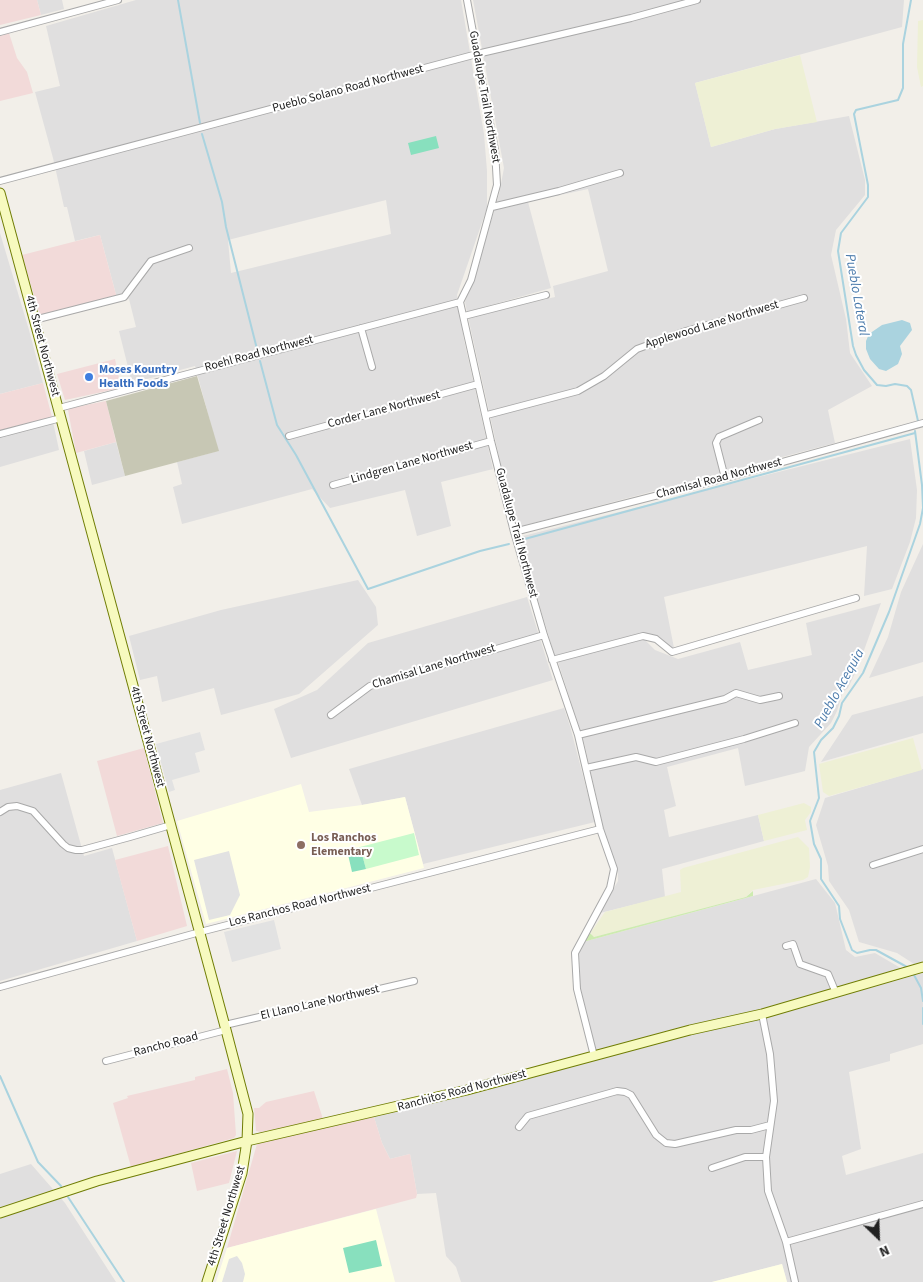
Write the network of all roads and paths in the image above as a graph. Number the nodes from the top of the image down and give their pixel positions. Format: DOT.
graph roads {
  1 [pos="118,0"];
  2 [pos="467,0"];
  3 [pos="697,0"];
  4 [pos="0,32"];
  5 [pos="477,54"];
  6 [pos="620,173"];
  7 [pos="0,181"];
  8 [pos="0,193"];
  9 [pos="492,207"];
  10 [pos="2,212"];
  11 [pos="189,248"];
  12 [pos="546,295"];
  13 [pos="804,298"];
  14 [pos="460,302"];
  15 [pos="464,316"];
  16 [pos="34,320"];
  17 [pos="361,328"];
  18 [pos="372,368"];
  19 [pos="478,384"];
  20 [pos="58,408"];
  21 [pos="487,415"];
  22 [pos="61,418"];
  23 [pos="759,420"];
  24 [pos="923,423"];
  25 [pos="0,434"];
  26 [pos="289,436"];
  27 [pos="491,441"];
  28 [pos="725,478"];
  29 [pos="333,485"];
  30 [pos="514,532"];
  31 [pos="856,598"];
  32 [pos="544,636"];
  33 [pos="552,660"];
  34 [pos="779,696"];
  35 [pos="331,715"];
  36 [pos="795,723"];
  37 [pos="578,735"];
  38 [pos="586,768"];
  39 [pos="0,812"];
  40 [pos="171,825"];
  41 [pos="600,829"];
  42 [pos="923,849"];
  43 [pos="873,865"];
  44 [pos="200,932"];
  45 [pos="786,946"];
  46 [pos="923,967"];
  47 [pos="414,981"];
  48 [pos="0,987"];
  49 [pos="836,993"];
  50 [pos="762,1014"];
  51 [pos="226,1027"];
  52 [pos="594,1056"];
  53 [pos="106,1061"];
  54 [pos="770,1125"];
  55 [pos="519,1126"];
  56 [pos="247,1141"];
  57 [pos="766,1157"];
  58 [pos="712,1168"];
  59 [pos="923,1204"];
  60 [pos="0,1213"];
  61 [pos="786,1242"];
  62 [pos="207,1282"];
  63 [pos="795,1282"];
  1 -- 4 [label="street"];
  2 -- 5 [label="street, Guadalupe Trail Northwest"];
  3 -- 5 [label="street, Pueblo Solano Road Northwest"];
  5 -- 7 [label="street, Pueblo Solano Road Northwest"];
  5 -- 9 [label="street, Guadalupe Trail Northwest"];
  6 -- 9 [label="street"];
  8 -- 10 [label="main road, 4th Street Northwest"];
  9 -- 14 [label="street, Guadalupe Trail Northwest"];
  10 -- 16 [label="main road, 4th Street Northwest"];
  11 -- 16 [label="street"];
  12 -- 15 [label="street"];
  13 -- 21 [label="street, Applewood Lane Northwest"];
  14 -- 15 [label="street, Guadalupe Trail Northwest"];
  14 -- 17 [label="street, Roehl Road Northwest"];
  15 -- 19 [label="street, Guadalupe Trail Northwest"];
  16 -- 20 [label="main road, 4th Street Northwest"];
  17 -- 18 [label="street"];
  17 -- 20 [label="street, Roehl Road Northwest"];
  19 -- 21 [label="street, Guadalupe Trail Northwest"];
  19 -- 26 [label="street, Corder Lane Northwest"];
  20 -- 22 [label="main road, 4th Street Northwest"];
  21 -- 27 [label="street, Guadalupe Trail Northwest"];
  22 -- 25 [label="street"];
  22 -- 40 [label="main road, 4th Street Northwest"];
  23 -- 28 [label="street"];
  24 -- 28 [label="street, Chamisal Road Northwest"];
  27 -- 29 [label="street, Lindgren Lane Northwest"];
  27 -- 30 [label="street, Guadalupe Trail Northwest"];
  28 -- 30 [label="street, Chamisal Road Northwest"];
  30 -- 32 [label="street, Guadalupe Trail Northwest"];
  31 -- 33 [label="street"];
  32 -- 33 [label="street, Guadalupe Trail Northwest"];
  32 -- 35 [label="street, Chamisal Lane Northwest"];
  33 -- 37 [label="street, Guadalupe Trail Northwest"];
  34 -- 37 [label="street"];
  36 -- 38 [label="street"];
  37 -- 38 [label="street, Guadalupe Trail Northwest"];
  38 -- 41 [label="street, Guadalupe Trail Northwest"];
  39 -- 40 [label="street"];
  40 -- 44 [label="main road, 4th Street Northwest"];
  41 -- 44 [label="street, Los Ranchos Road Northwest"];
  41 -- 52 [label="street, Guadalupe Trail Northwest"];
  42 -- 43 [label="street"];
  44 -- 48 [label="street, Los Ranchos Road Northwest"];
  44 -- 51 [label="main road, 4th Street Northwest"];
  45 -- 49 [label="street"];
  46 -- 49 [label="main road, Ranchitos Road Northwest"];
  47 -- 51 [label="street, El Llano Lane Northwest"];
  49 -- 50 [label="main road, Ranchitos Road Northwest"];
  50 -- 52 [label="main road, Ranchitos Road Northwest"];
  50 -- 54 [label="street"];
  51 -- 53 [label="street, Rancho Road"];
  51 -- 56 [label="main road, 4th Street Northwest"];
  52 -- 56 [label="main road, Ranchitos Road Northwest"];
  54 -- 55 [label="street"];
  54 -- 57 [label="street"];
  56 -- 60 [label="main road, Ranchitos Road Northwest"];
  56 -- 62 [label="main road, 4th Street Northwest"];
  57 -- 58 [label="street"];
  57 -- 61 [label="street"];
  59 -- 61 [label="street"];
  61 -- 63 [label="street"];
}
